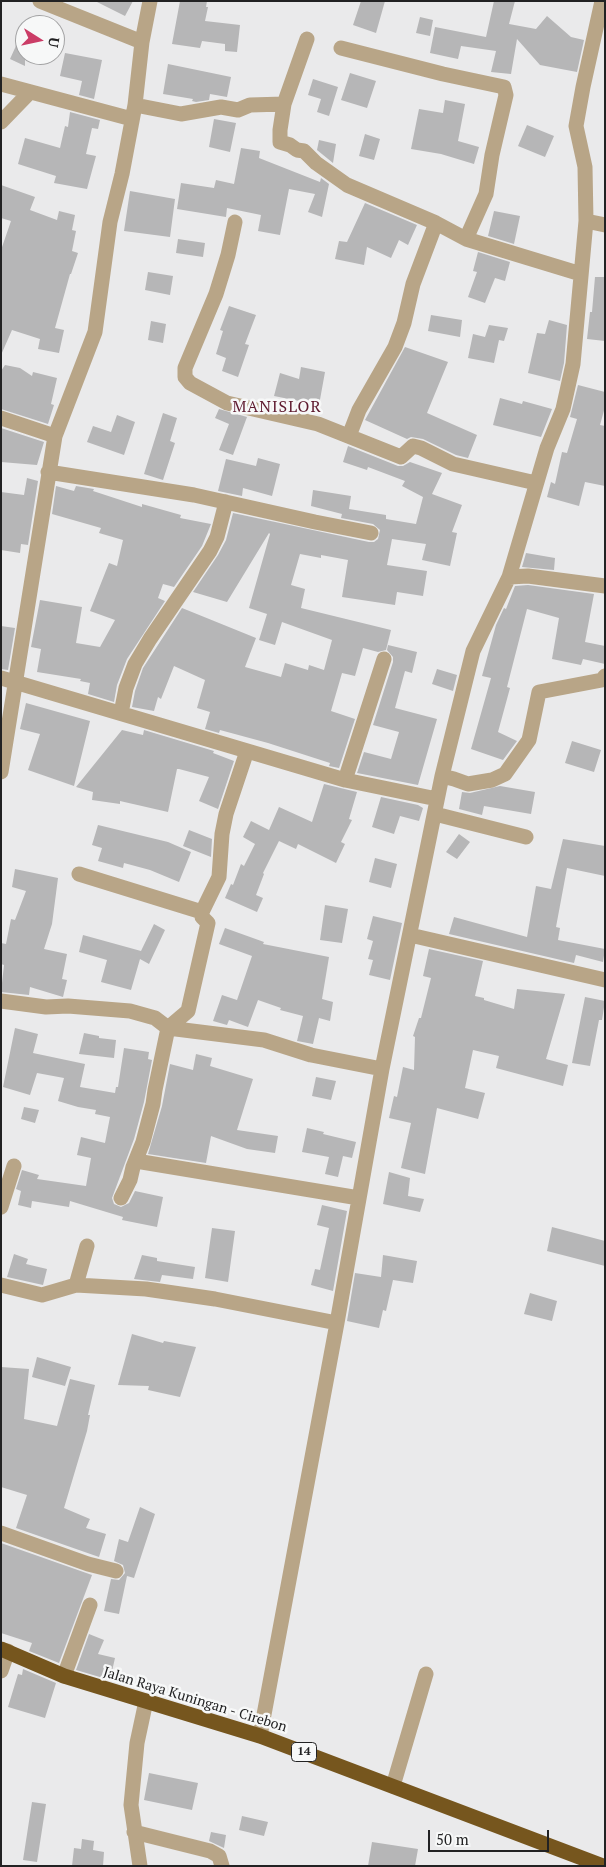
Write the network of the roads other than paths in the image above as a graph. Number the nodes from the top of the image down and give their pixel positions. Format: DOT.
graph roads {
  1 [pos="40,1"];
  2 [pos="150,1"];
  3 [pos="602,1"];
  4 [pos="307,39"];
  5 [pos="142,42"];
  6 [pos="341,48"];
  7 [pos="1,84"];
  8 [pos="30,92"];
  9 [pos="284,104"];
  10 [pos="133,112"];
  11 [pos="1,122"];
  12 [pos="586,221"];
  13 [pos="235,222"];
  14 [pos="436,223"];
  15 [pos="605,225"];
  16 [pos="466,239"];
  17 [pos="581,274"];
  18 [pos="1,418"];
  19 [pos="55,436"];
  20 [pos="349,436"];
  21 [pos="48,472"];
  22 [pos="536,483"];
  23 [pos="226,502"];
  24 [pos="371,533"];
  25 [pos="509,577"];
  26 [pos="605,586"];
  27 [pos="384,659"];
  28 [pos="605,676"];
  29 [pos="1,678"];
  30 [pos="16,682"];
  31 [pos="121,713"];
  32 [pos="247,751"];
  33 [pos="1,772"];
  34 [pos="442,776"];
  35 [pos="345,780"];
  36 [pos="436,807"];
  37 [pos="526,837"];
  38 [pos="79,874"];
  39 [pos="202,912"];
  40 [pos="410,934"];
  41 [pos="605,980"];
  42 [pos="1,1001"];
  43 [pos="168,1028"];
  44 [pos="382,1069"];
  45 [pos="136,1161"];
  46 [pos="14,1166"];
  47 [pos="121,1198"];
  48 [pos="359,1198"];
  49 [pos="1,1208"];
  50 [pos="87,1246"];
  51 [pos="1,1285"];
  52 [pos="76,1285"];
  53 [pos="338,1323"];
  54 [pos="1,1533"];
  55 [pos="116,1571"];
  56 [pos="90,1605"];
  57 [pos="5,1650"];
  58 [pos="1,1671"];
  59 [pos="426,1674"];
  60 [pos="64,1676"];
  61 [pos="146,1701"];
  62 [pos="260,1736"];
  63 [pos="392,1786"];
  64 [pos="134,1832"];
  65 [pos="140,1866"];
  66 [pos="222,1866"];
  67 [pos="603,1866"];
  1 -- 5 [label="street"];
  2 -- 5 [label="street"];
  3 -- 12 [label="street"];
  4 -- 9 [label="street"];
  5 -- 10 [label="street"];
  6 -- 16 [label="street"];
  7 -- 8 [label="street"];
  8 -- 10 [label="street"];
  8 -- 11 [label="street"];
  9 -- 10 [label="street"];
  9 -- 14 [label="street"];
  10 -- 19 [label="street"];
  12 -- 15 [label="street"];
  12 -- 17 [label="street"];
  13 -- 20 [label="street"];
  14 -- 16 [label="street"];
  14 -- 20 [label="street"];
  16 -- 17 [label="street"];
  17 -- 22 [label="street"];
  18 -- 19 [label="street"];
  19 -- 21 [label="street"];
  20 -- 22 [label="street"];
  21 -- 23 [label="street"];
  21 -- 30 [label="street"];
  22 -- 25 [label="street"];
  23 -- 24 [label="street"];
  23 -- 31 [label="street"];
  25 -- 26 [label="street"];
  25 -- 34 [label="street"];
  27 -- 35 [label="street"];
  28 -- 34 [label="street"];
  29 -- 30 [label="street"];
  30 -- 31 [label="street"];
  30 -- 33 [label="street"];
  31 -- 32 [label="street"];
  32 -- 35 [label="street"];
  32 -- 39 [label="street"];
  34 -- 36 [label="street"];
  35 -- 36 [label="street"];
  36 -- 37 [label="street"];
  36 -- 40 [label="street"];
  38 -- 39 [label="street"];
  39 -- 43 [label="street"];
  40 -- 41 [label="street"];
  40 -- 44 [label="street"];
  42 -- 43 [label="street"];
  43 -- 44 [label="street"];
  43 -- 45 [label="street"];
  44 -- 48 [label="street"];
  45 -- 47 [label="street"];
  45 -- 48 [label="street"];
  46 -- 49 [label="street"];
  48 -- 53 [label="street"];
  50 -- 52 [label="street"];
  51 -- 52 [label="street"];
  52 -- 53 [label="street"];
  53 -- 62 [label="street"];
  54 -- 55 [label="street"];
  56 -- 60 [label="street"];
  57 -- 58 [label="street"];
  57 -- 60 [label="highway, Jalan Raya Kuningan - Cirebon / 14"];
  59 -- 63 [label="street"];
  60 -- 61 [label="highway, Jalan Raya Kuningan - Cirebon / 14"];
  61 -- 62 [label="highway, Jalan Raya Kuningan - Cirebon / 14"];
  61 -- 64 [label="street"];
  62 -- 63 [label="highway, Jalan Raya Kuningan - Cirebon / 14"];
  63 -- 67 [label="highway, Jalan Raya Kuningan - Cirebon / 14"];
  64 -- 65 [label="street"];
  64 -- 66 [label="street"];
}
